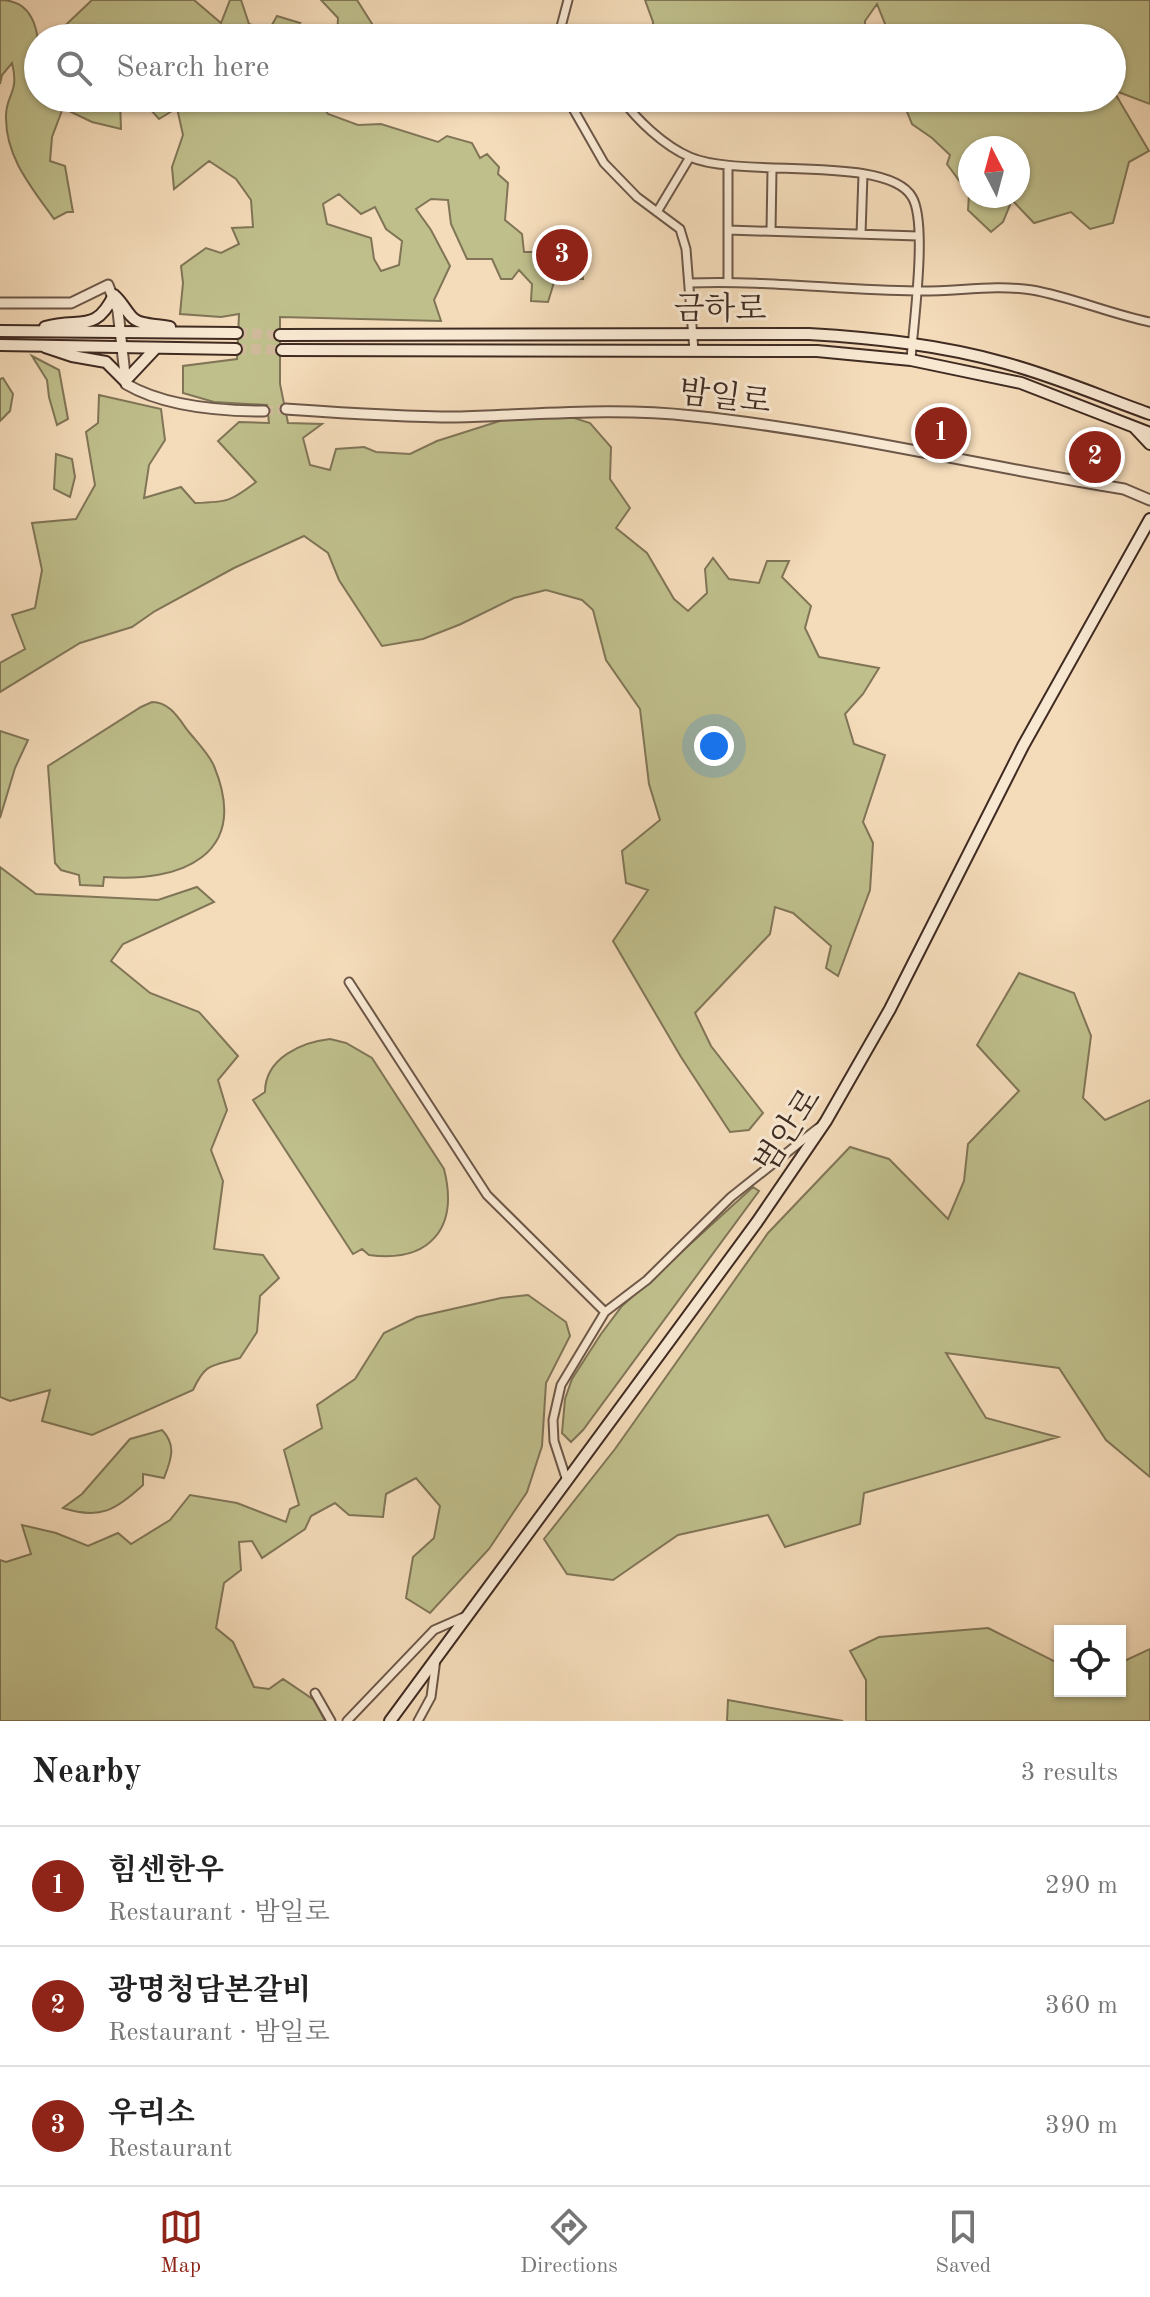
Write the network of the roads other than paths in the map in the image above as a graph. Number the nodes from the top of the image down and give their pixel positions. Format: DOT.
graph roads {
  1 [pos="568,0"];
  2 [pos="562,24"];
  3 [pos="575,112"];
  4 [pos="632,112"];
  5 [pos="690,157"];
  6 [pos="728,167"];
  7 [pos="772,170"];
  8 [pos="863,174"];
  9 [pos="657,212"];
  10 [pos="728,230"];
  11 [pos="771,231"];
  12 [pos="861,234"];
  13 [pos="918,236"];
  14 [pos="728,282"];
  15 [pos="689,283"];
  16 [pos="917,291"];
  17 [pos="114,295"];
  18 [pos="0,303"];
  19 [pos="1150,322"];
  20 [pos="0,331"];
  21 [pos="32,331"];
  22 [pos="118,331"];
  23 [pos="195,333"];
  24 [pos="237,333"];
  25 [pos="694,334"];
  26 [pos="280,335"];
  27 [pos="36,344"];
  28 [pos="912,344"];
  29 [pos="0,345"];
  30 [pos="120,346"];
  31 [pos="156,348"];
  32 [pos="236,349"];
  33 [pos="282,350"];
  34 [pos="694,351"];
  35 [pos="911,360"];
  36 [pos="125,381"];
  37 [pos="286,409"];
  38 [pos="264,411"];
  39 [pos="1150,414"];
  40 [pos="1131,424"];
  41 [pos="1150,433"];
  42 [pos="1150,444"];
  43 [pos="1150,500"];
  44 [pos="1150,519"];
  45 [pos="349,982"];
  46 [pos="826,1121"];
  47 [pos="605,1312"];
  48 [pos="567,1481"];
  49 [pos="466,1616"];
  50 [pos="437,1655"];
  51 [pos="315,1693"];
  52 [pos="331,1721"];
  53 [pos="347,1721"];
  54 [pos="390,1721"];
  55 [pos="418,1721"];
  1 -- 2 [label="street"];
  3 -- 9 [label="street"];
  4 -- 5 [label="street"];
  5 -- 6 [label="street"];
  5 -- 9 [label="street"];
  6 -- 7 [label="street"];
  6 -- 10 [label="street"];
  7 -- 8 [label="street"];
  7 -- 11 [label="street"];
  8 -- 12 [label="street"];
  8 -- 13 [label="street"];
  9 -- 15 [label="street"];
  10 -- 11 [label="street"];
  10 -- 14 [label="street"];
  11 -- 12 [label="street"];
  12 -- 13 [label="street"];
  13 -- 16 [label="street"];
  14 -- 15 [label="street"];
  14 -- 16 [label="street"];
  15 -- 25 [label="street"];
  16 -- 19 [label="street"];
  16 -- 28 [label="street"];
  17 -- 18 [label="street"];
  17 -- 21 [label="main road"];
  17 -- 22 [label="street"];
  17 -- 23 [label="main road"];
  20 -- 21 [label="main road"];
  21 -- 22 [label="main road"];
  22 -- 23 [label="main road"];
  22 -- 30 [label="street"];
  23 -- 24 [label="main road"];
  25 -- 26 [label="main road, 금하로"];
  25 -- 28 [label="main road, 금하로"];
  25 -- 34 [label="street"];
  27 -- 29 [label="main road"];
  27 -- 30 [label="main road"];
  27 -- 36 [label="main road"];
  28 -- 35 [label="street"];
  28 -- 39 [label="main road, 금하로"];
  30 -- 31 [label="main road"];
  30 -- 36 [label="street"];
  31 -- 32 [label="main road"];
  31 -- 36 [label="main road"];
  33 -- 34 [label="main road, 금하로"];
  34 -- 35 [label="main road, 금하로"];
  35 -- 40 [label="main road, 금하로"];
  36 -- 38 [label="street"];
  37 -- 43 [label="street, 밤일로"];
  40 -- 41 [label="main road, 금하로"];
  40 -- 42 [label="main road"];
  44 -- 46 [label="main road, 범안로"];
  45 -- 47 [label="street"];
  46 -- 47 [label="street"];
  46 -- 48 [label="main road, 범안로"];
  47 -- 48 [label="street"];
  48 -- 49 [label="main road, 범안로"];
  49 -- 50 [label="main road, 범안로"];
  49 -- 53 [label="street"];
  50 -- 54 [label="main road, 범안로"];
  50 -- 55 [label="street"];
  51 -- 52 [label="street"];
}
